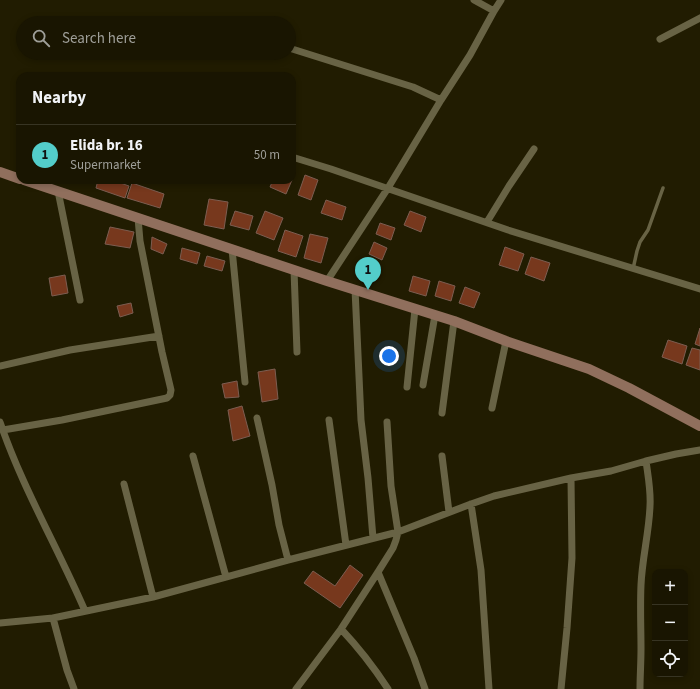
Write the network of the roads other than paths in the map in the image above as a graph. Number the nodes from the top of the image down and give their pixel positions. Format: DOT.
graph roads {
  1 [pos="474,0"];
  2 [pos="500,0"];
  3 [pos="494,11"];
  4 [pos="700,18"];
  5 [pos="660,40"];
  6 [pos="296,50"];
  7 [pos="441,100"];
  8 [pos="534,149"];
  9 [pos="296,158"];
  10 [pos="0,172"];
  11 [pos="16,178"];
  12 [pos="36,184"];
  13 [pos="388,188"];
  14 [pos="663,188"];
  15 [pos="58,191"];
  16 [pos="138,218"];
  17 [pos="487,222"];
  18 [pos="232,249"];
  19 [pos="633,269"];
  20 [pos="294,270"];
  21 [pos="327,281"];
  22 [pos="355,289"];
  23 [pos="700,289"];
  24 [pos="80,300"];
  25 [pos="415,309"];
  26 [pos="435,315"];
  27 [pos="454,321"];
  28 [pos="159,336"];
  29 [pos="506,341"];
  30 [pos="297,352"];
  31 [pos="0,366"];
  32 [pos="245,382"];
  33 [pos="422,385"];
  34 [pos="407,387"];
  35 [pos="492,408"];
  36 [pos="442,413"];
  37 [pos="257,418"];
  38 [pos="329,420"];
  39 [pos="0,422"];
  40 [pos="387,422"];
  41 [pos="700,426"];
  42 [pos="3,430"];
  43 [pos="700,450"];
  44 [pos="193,456"];
  45 [pos="442,456"];
  46 [pos="646,461"];
  47 [pos="572,478"];
  48 [pos="124,484"];
  49 [pos="471,504"];
  50 [pos="449,512"];
  51 [pos="398,532"];
  52 [pos="373,538"];
  53 [pos="346,545"];
  54 [pos="288,560"];
  55 [pos="378,572"];
  56 [pos="226,577"];
  57 [pos="153,597"];
  58 [pos="85,612"];
  59 [pos="53,618"];
  60 [pos="0,623"];
  61 [pos="341,628"];
  62 [pos="74,689"];
  63 [pos="296,689"];
  64 [pos="388,689"];
  65 [pos="425,689"];
  66 [pos="489,689"];
  67 [pos="561,689"];
  68 [pos="640,689"];
  1 -- 3 [label="street"];
  2 -- 3 [label="street"];
  3 -- 7 [label="street"];
  4 -- 5 [label="street"];
  6 -- 7 [label="street"];
  7 -- 13 [label="street"];
  8 -- 17 [label="street"];
  9 -- 13 [label="street"];
  10 -- 11 [label="main road"];
  12 -- 15 [label="main road"];
  13 -- 17 [label="street"];
  13 -- 21 [label="street"];
  14 -- 19 [label="lane"];
  15 -- 16 [label="main road"];
  15 -- 24 [label="street"];
  16 -- 18 [label="main road"];
  16 -- 28 [label="street"];
  17 -- 19 [label="street"];
  18 -- 20 [label="main road"];
  18 -- 32 [label="street"];
  19 -- 23 [label="street"];
  20 -- 21 [label="main road"];
  20 -- 30 [label="street"];
  21 -- 22 [label="main road"];
  22 -- 25 [label="main road"];
  22 -- 52 [label="street"];
  25 -- 26 [label="main road"];
  25 -- 34 [label="street"];
  26 -- 27 [label="main road"];
  26 -- 33 [label="street"];
  27 -- 29 [label="main road"];
  27 -- 36 [label="street"];
  28 -- 31 [label="street"];
  28 -- 42 [label="street"];
  29 -- 35 [label="street"];
  29 -- 41 [label="main road"];
  37 -- 54 [label="street"];
  38 -- 53 [label="street"];
  39 -- 42 [label="street"];
  40 -- 51 [label="street"];
  42 -- 58 [label="street"];
  43 -- 46 [label="street"];
  44 -- 56 [label="street"];
  45 -- 50 [label="street"];
  46 -- 47 [label="street"];
  46 -- 68 [label="street"];
  47 -- 49 [label="street"];
  47 -- 67 [label="street"];
  48 -- 57 [label="street"];
  49 -- 50 [label="street"];
  49 -- 66 [label="street"];
  50 -- 51 [label="street"];
  51 -- 52 [label="street"];
  51 -- 55 [label="street"];
  52 -- 53 [label="street"];
  53 -- 54 [label="street"];
  54 -- 56 [label="street"];
  55 -- 61 [label="street"];
  55 -- 65 [label="street"];
  56 -- 57 [label="street"];
  57 -- 58 [label="street"];
  58 -- 59 [label="street"];
  59 -- 60 [label="street"];
  59 -- 62 [label="street"];
  61 -- 63 [label="street"];
  61 -- 64 [label="street"];
}
